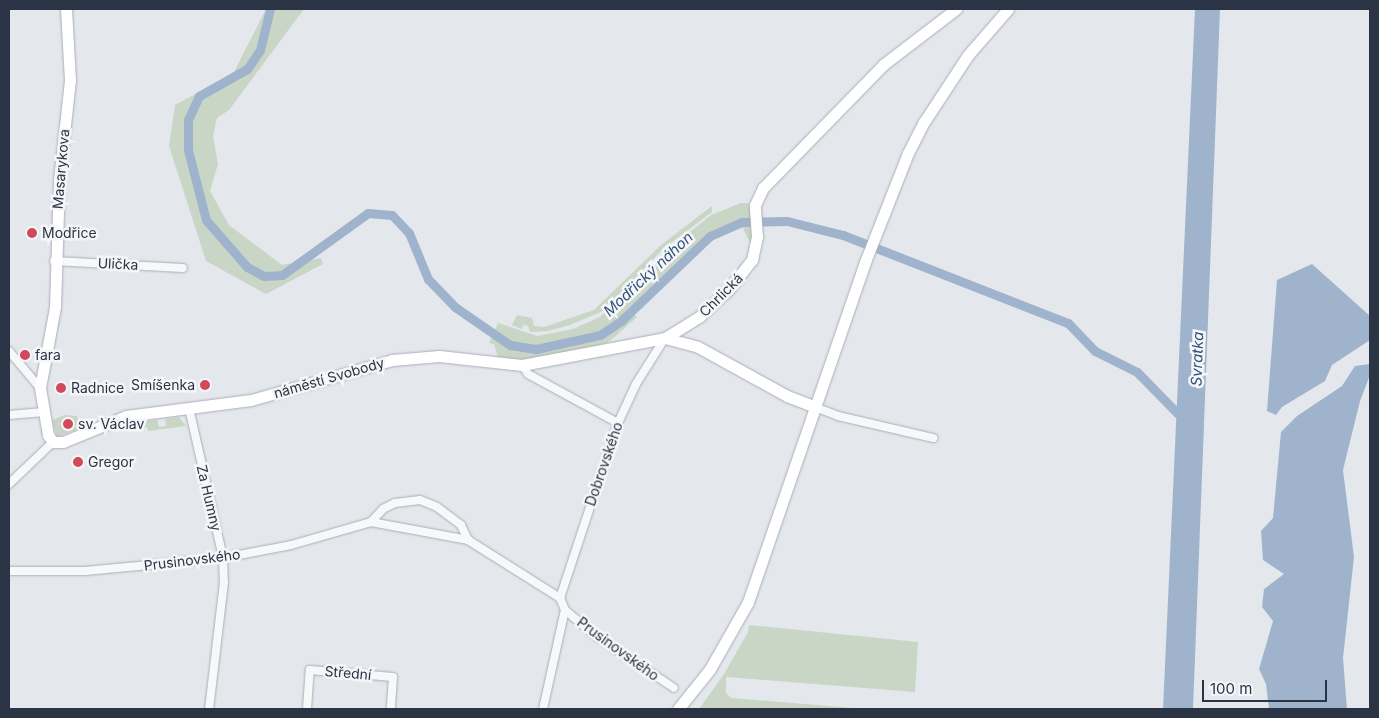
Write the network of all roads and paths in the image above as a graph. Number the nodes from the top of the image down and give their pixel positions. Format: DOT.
graph roads {
  1 [pos="66,9"];
  2 [pos="956,9"];
  3 [pos="1008,9"];
  4 [pos="54,261"];
  5 [pos="183,268"];
  6 [pos="665,338"];
  7 [pos="9,351"];
  8 [pos="522,366"];
  9 [pos="40,388"];
  10 [pos="815,407"];
  11 [pos="188,408"];
  12 [pos="44,412"];
  13 [pos="9,415"];
  14 [pos="618,424"];
  15 [pos="933,438"];
  16 [pos="53,442"];
  17 [pos="9,484"];
  18 [pos="371,522"];
  19 [pos="468,540"];
  20 [pos="223,558"];
  21 [pos="9,570"];
  22 [pos="560,598"];
  23 [pos="565,610"];
  24 [pos="674,688"];
  25 [pos="209,709"];
  26 [pos="307,709"];
  27 [pos="391,709"];
  28 [pos="543,709"];
  29 [pos="678,709"];
  1 -- 4 [label="street, Masarykova"];
  2 -- 6 [label="street, Chrlická"];
  3 -- 10 [label="street"];
  4 -- 5 [label="street, Ulička"];
  4 -- 9 [label="street, Masarykova"];
  6 -- 8 [label="street, náměstí Svobody"];
  6 -- 10 [label="street"];
  6 -- 14 [label="street, Dobrovského"];
  7 -- 9 [label="street"];
  8 -- 11 [label="street, náměstí Svobody"];
  8 -- 14 [label="street"];
  9 -- 12 [label="street"];
  10 -- 15 [label="street"];
  10 -- 29 [label="street"];
  11 -- 16 [label="street, náměstí Svobody"];
  11 -- 20 [label="street, Za Humny"];
  12 -- 13 [label="street"];
  12 -- 16 [label="street"];
  14 -- 22 [label="street, Dobrovského"];
  16 -- 17 [label="street"];
  18 -- 19 [label="street, Prusinovského"];
  18 -- 19 [label="street, Prusinovského"];
  18 -- 20 [label="street, Prusinovského"];
  19 -- 22 [label="street, Prusinovského"];
  20 -- 21 [label="street, Prusinovského"];
  20 -- 25 [label="street, Za Humny"];
  22 -- 23 [label="street, Prusinovského"];
  23 -- 24 [label="street, Prusinovského"];
  23 -- 28 [label="street"];
  26 -- 27 [label="street, Střední"];
}
